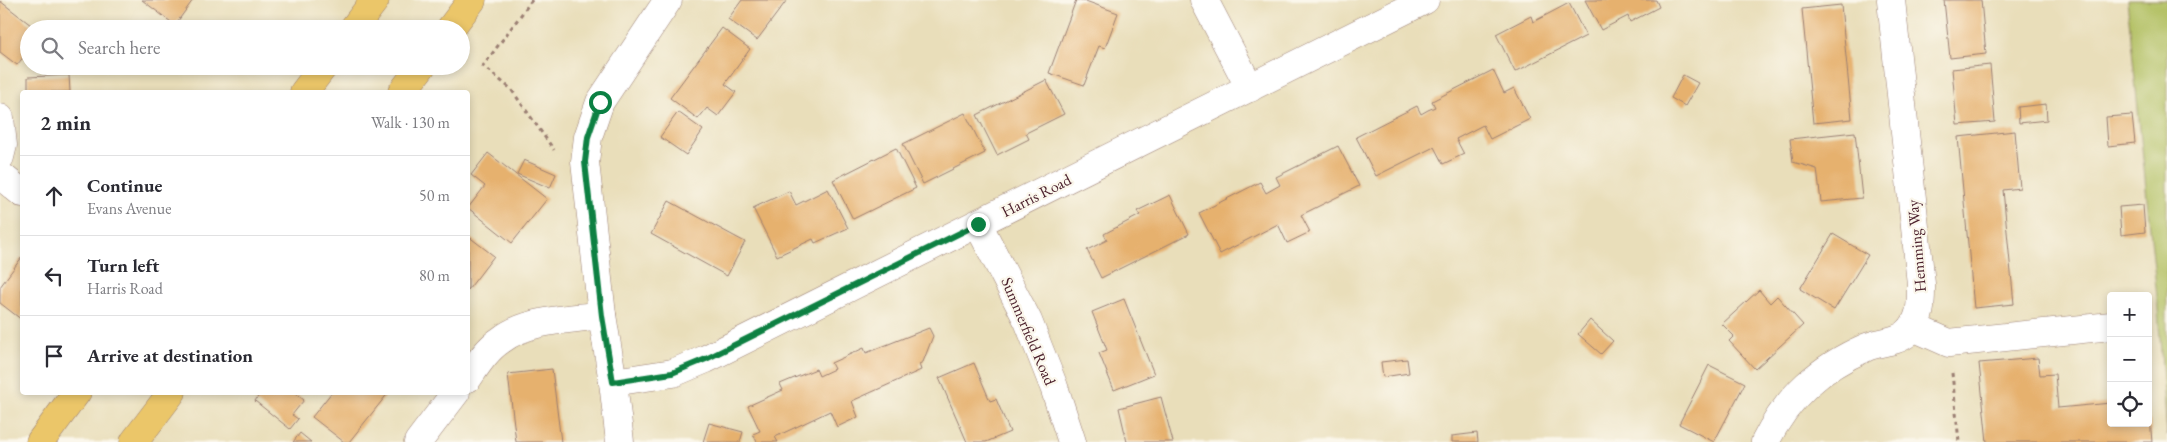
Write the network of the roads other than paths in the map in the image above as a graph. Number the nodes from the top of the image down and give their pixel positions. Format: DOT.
graph roads {
  1 [pos="375,0"];
  2 [pos="472,0"];
  3 [pos="668,0"];
  4 [pos="1204,0"];
  5 [pos="1425,0"];
  6 [pos="1891,0"];
  7 [pos="360,20"];
  8 [pos="457,20"];
  9 [pos="317,75"];
  10 [pos="415,75"];
  11 [pos="1250,88"];
  12 [pos="306,90"];
  13 [pos="404,90"];
  14 [pos="0,118"];
  15 [pos="0,157"];
  16 [pos="0,175"];
  17 [pos="20,191"];
  18 [pos="978,224"];
  19 [pos="602,316"];
  20 [pos="1913,326"];
  21 [pos="2107,326"];
  22 [pos="470,376"];
  23 [pos="613,382"];
  24 [pos="75,395"];
  25 [pos="170,395"];
  26 [pos="454,395"];
  27 [pos="40,442"];
  28 [pos="134,442"];
  29 [pos="418,442"];
  30 [pos="620,442"];
  31 [pos="1072,442"];
  32 [pos="1764,442"];
  1 -- 7 [label="highway"];
  2 -- 8 [label="highway"];
  3 -- 19 [label="street"];
  4 -- 11 [label="street"];
  5 -- 11 [label="street, Harris Road"];
  6 -- 20 [label="street, Hemming Way"];
  9 -- 12 [label="highway"];
  10 -- 13 [label="highway"];
  11 -- 18 [label="street, Harris Road"];
  14 -- 15 [label="street"];
  16 -- 17 [label="street"];
  18 -- 23 [label="street, Harris Road"];
  18 -- 31 [label="street, Summerfield Road"];
  19 -- 22 [label="street"];
  19 -- 23 [label="street"];
  20 -- 21 [label="street"];
  20 -- 32 [label="street"];
  23 -- 30 [label="street"];
  24 -- 27 [label="highway"];
  25 -- 28 [label="highway"];
  26 -- 29 [label="street"];
}
